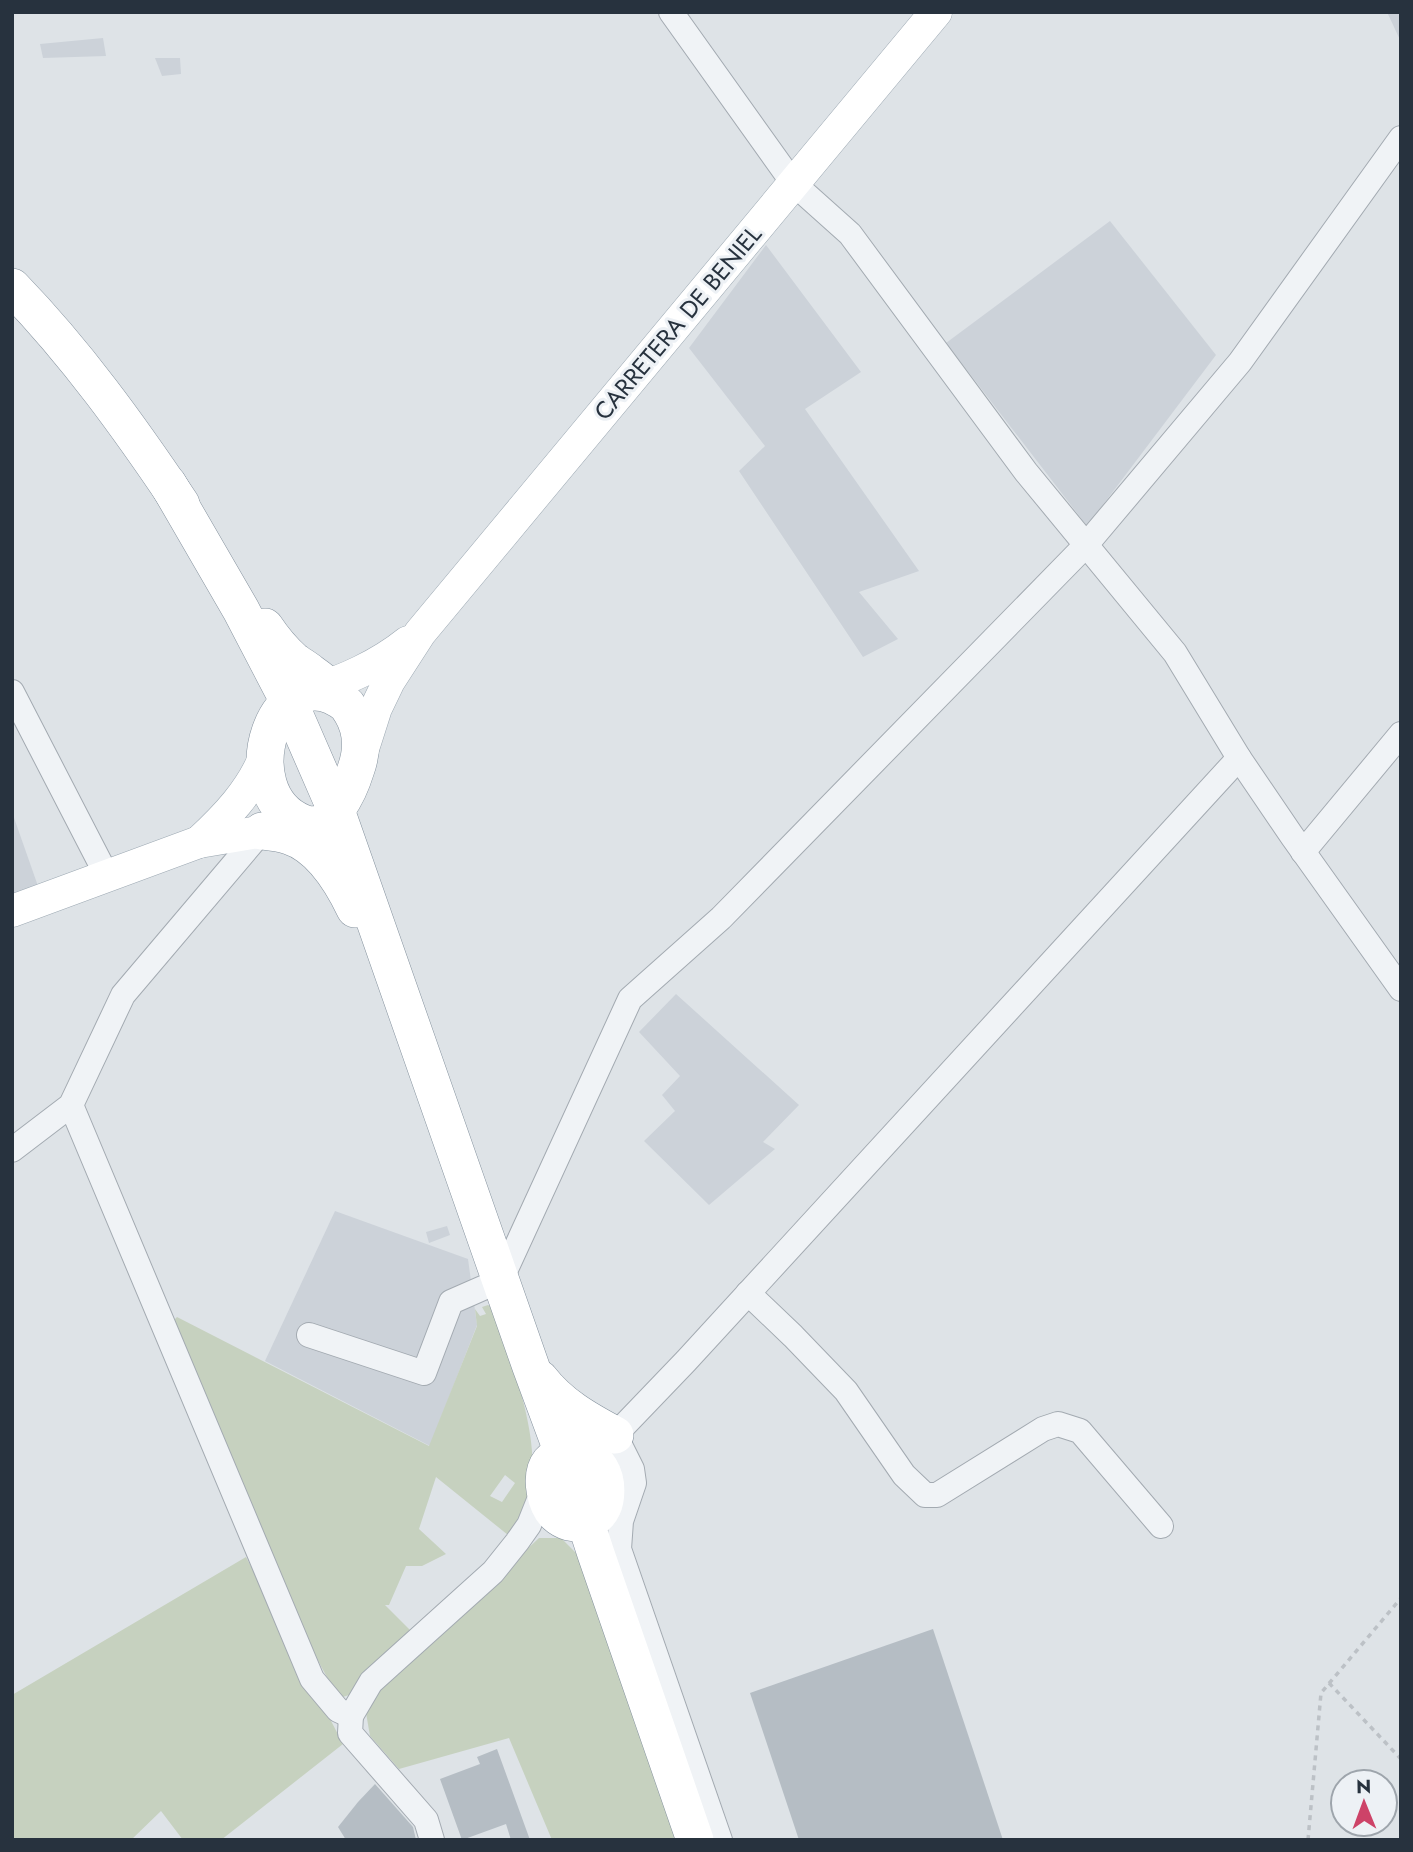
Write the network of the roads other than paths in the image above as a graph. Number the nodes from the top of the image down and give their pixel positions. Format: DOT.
graph roads {
  1 [pos="671,12"];
  2 [pos="936,12"];
  3 [pos="1401,138"];
  4 [pos="793,183"];
  5 [pos="12,287"];
  6 [pos="168,484"];
  7 [pos="1086,545"];
  8 [pos="420,633"];
  9 [pos="323,688"];
  10 [pos="12,692"];
  11 [pos="1401,734"];
  12 [pos="361,755"];
  13 [pos="265,757"];
  14 [pos="1239,758"];
  15 [pos="296,822"];
  16 [pos="199,842"];
  17 [pos="1303,852"];
  18 [pos="107,876"];
  19 [pos="12,911"];
  20 [pos="1401,989"];
  21 [pos="417,1040"];
  22 [pos="71,1105"];
  23 [pos="12,1150"];
  24 [pos="501,1280"];
  25 [pos="748,1293"];
  26 [pos="309,1335"];
  27 [pos="531,1367"];
  28 [pos="615,1435"];
  29 [pos="557,1465"];
  30 [pos="575,1523"];
  31 [pos="1161,1526"];
  32 [pos="351,1716"];
  33 [pos="432,1840"];
  34 [pos="695,1840"];
  35 [pos="720,1840"];
  1 -- 4 [label="street"];
  2 -- 4 [label="main road, CARRETERA DE BENIEL"];
  3 -- 7 [label="street"];
  4 -- 7 [label="street"];
  4 -- 8 [label="main road, CARRETERA DE BENIEL"];
  5 -- 6 [label="highway"];
  6 -- 9 [label="highway"];
  6 -- 13 [label="highway"];
  7 -- 14 [label="street"];
  7 -- 24 [label="street"];
  8 -- 9 [label="main road"];
  8 -- 12 [label="main road"];
  9 -- 12 [label="highway"];
  9 -- 13 [label="highway"];
  9 -- 15 [label="highway"];
  10 -- 18 [label="street"];
  11 -- 17 [label="street"];
  12 -- 15 [label="highway"];
  12 -- 21 [label="highway"];
  13 -- 15 [label="highway"];
  13 -- 16 [label="main road"];
  14 -- 17 [label="street"];
  14 -- 25 [label="street"];
  15 -- 16 [label="main road"];
  15 -- 21 [label="highway"];
  15 -- 22 [label="street"];
  16 -- 18 [label="main road"];
  17 -- 20 [label="street"];
  18 -- 19 [label="main road"];
  21 -- 24 [label="highway"];
  22 -- 23 [label="street"];
  22 -- 32 [label="street"];
  24 -- 26 [label="street"];
  24 -- 27 [label="highway"];
  25 -- 28 [label="street"];
  25 -- 31 [label="street"];
  27 -- 28 [label="highway"];
  27 -- 29 [label="highway"];
  28 -- 29 [label="street"];
  28 -- 30 [label="street"];
  28 -- 35 [label="street"];
  29 -- 30 [label="highway"];
  29 -- 30 [label="street"];
  30 -- 32 [label="street"];
  30 -- 34 [label="highway"];
  32 -- 33 [label="street"];
}
